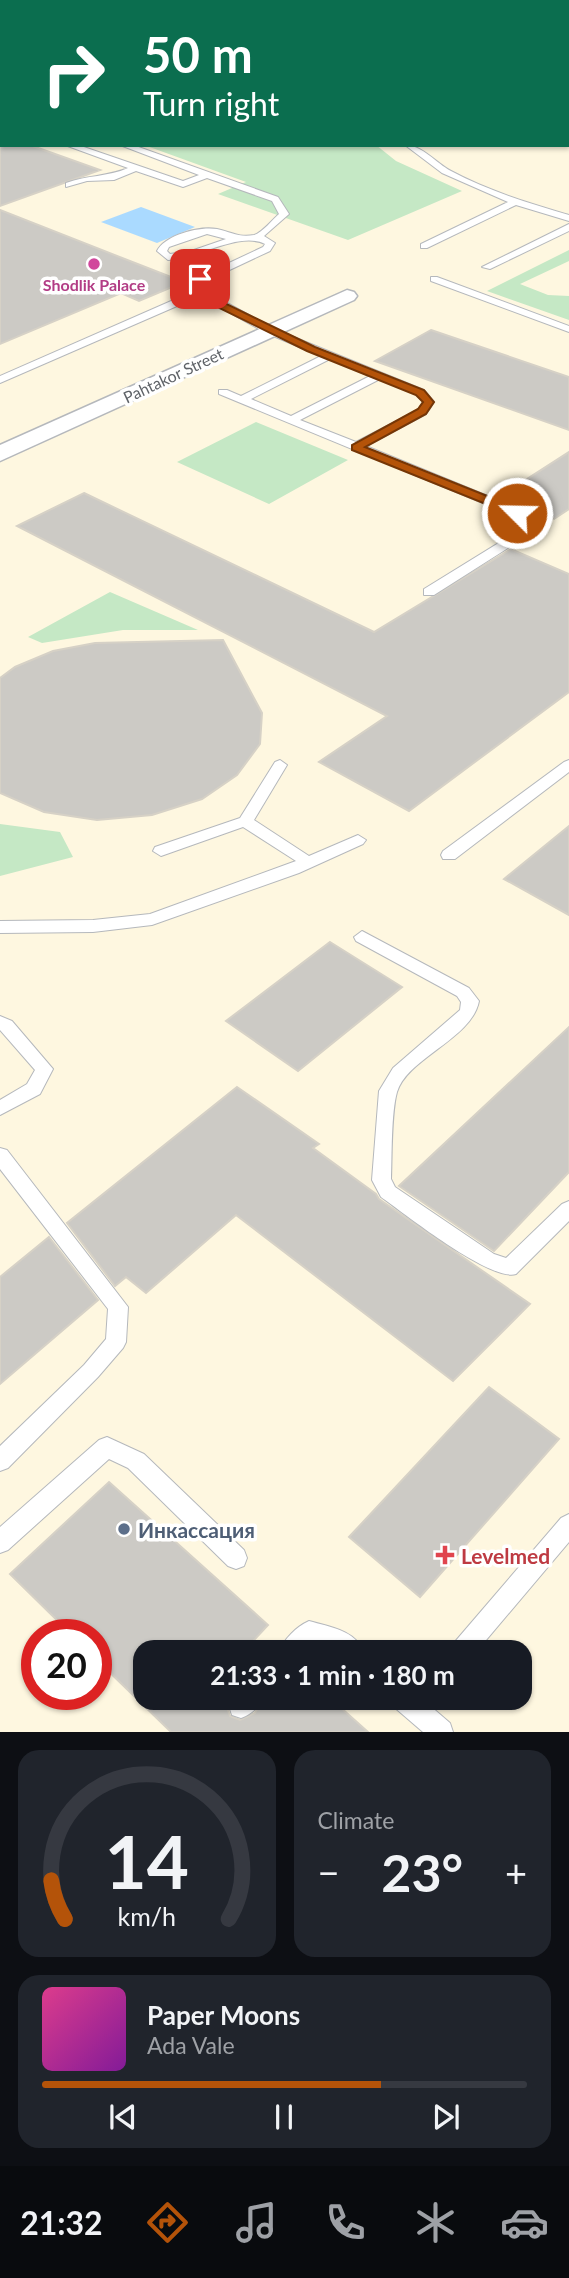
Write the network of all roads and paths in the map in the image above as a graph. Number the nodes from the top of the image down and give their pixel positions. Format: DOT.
graph roads {
  1 [pos="75,147"];
  2 [pos="130,147"];
  3 [pos="412,147"];
  4 [pos="136,168"];
  5 [pos="209,174"];
  6 [pos="69,185"];
  7 [pos="515,202"];
  8 [pos="569,218"];
  9 [pos="569,227"];
  10 [pos="257,238"];
  11 [pos="232,239"];
  12 [pos="424,246"];
  13 [pos="487,267"];
  14 [pos="434,279"];
  15 [pos="200,292"];
  16 [pos="346,296"];
  17 [pos="569,329"];
  18 [pos="270,331"];
  19 [pos="329,356"];
  20 [pos="380,374"];
  21 [pos="0,380"];
  22 [pos="223,392"];
  23 [pos="241,400"];
  24 [pos="289,421"];
  25 [pos="356,447"];
  26 [pos="0,454"];
  27 [pos="429,592"];
  28 [pos="280,765"];
  29 [pos="569,765"];
  30 [pos="245,821"];
  31 [pos="358,840"];
  32 [pos="161,851"];
  33 [pos="449,855"];
  34 [pos="308,862"];
  35 [pos="0,927"];
  36 [pos="362,937"];
  37 [pos="0,1022"];
  38 [pos="0,1108"];
  39 [pos="0,1155"];
  40 [pos="569,1209"];
  41 [pos="0,1461"];
  42 [pos="569,1525"];
  43 [pos="0,1542"];
  44 [pos="236,1558"];
  45 [pos="302,1640"];
  46 [pos="334,1640"];
  47 [pos="471,1640"];
  48 [pos="421,1710"];
  49 [pos="441,1732"];
  1 -- 4 [label="lane"];
  2 -- 5 [label="lane"];
  3 -- 7 [label="lane"];
  4 -- 5 [label="lane"];
  4 -- 6 [label="lane"];
  5 -- 10 [label="lane"];
  7 -- 8 [label="lane"];
  7 -- 12 [label="lane"];
  9 -- 13 [label="lane"];
  10 -- 11 [label="lane"];
  10 -- 15 [label="lane"];
  11 -- 11 [label="lane"];
  14 -- 17 [label="lane"];
  15 -- 18 [label="lane"];
  15 -- 21 [label="lane"];
  16 -- 18 [label="street, Pahtakor Street"];
  18 -- 19 [label="lane"];
  18 -- 26 [label="street, Pahtakor Street"];
  19 -- 20 [label="lane"];
  19 -- 23 [label="lane"];
  20 -- 24 [label="lane"];
  20 -- 25 [label="lane"];
  22 -- 23 [label="lane"];
  23 -- 24 [label="lane"];
  24 -- 25 [label="lane"];
  25 -- 27 [label="lane"];
  28 -- 30 [label="lane"];
  29 -- 33 [label="lane"];
  30 -- 32 [label="lane"];
  30 -- 34 [label="lane"];
  31 -- 34 [label="lane"];
  34 -- 35 [label="lane"];
  36 -- 40 [label="lane"];
  37 -- 38 [label="lane"];
  39 -- 41 [label="lane"];
  42 -- 47 [label="lane"];
  43 -- 44 [label="lane"];
  45 -- 46 [label="lane"];
  48 -- 49 [label="lane"];
}
